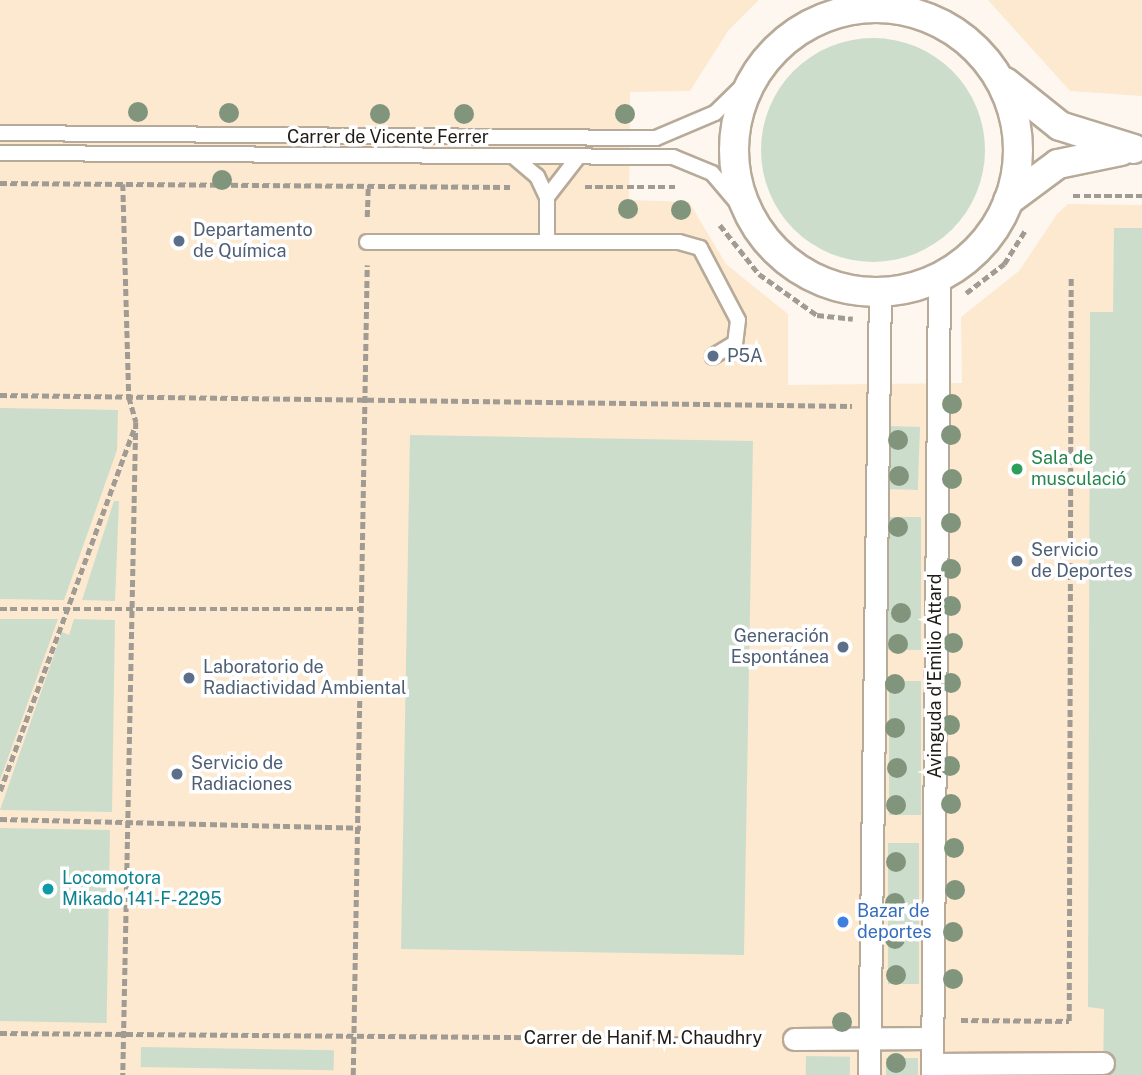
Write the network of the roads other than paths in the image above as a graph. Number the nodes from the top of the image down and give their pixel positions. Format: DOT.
graph roads {
  1 [pos="814,0"];
  2 [pos="940,0"];
  3 [pos="785,41"];
  4 [pos="969,42"];
  5 [pos="996,72"];
  6 [pos="754,75"];
  7 [pos="0,133"];
  8 [pos="1138,149"];
  9 [pos="0,153"];
  10 [pos="513,157"];
  11 [pos="578,157"];
  12 [pos="547,197"];
  13 [pos="1009,201"];
  14 [pos="750,218"];
  15 [pos="547,241"];
  16 [pos="367,242"];
  17 [pos="939,277"];
  18 [pos="880,292"];
  19 [pos="713,356"];
  20 [pos="932,1029"];
  21 [pos="869,1038"];
  22 [pos="794,1039"];
  23 [pos="1103,1063"];
  24 [pos="932,1070"];
  25 [pos="869,1075"];
  1 -- 3 [label="street"];
  2 -- 4 [label="street"];
  3 -- 4 [label="street"];
  3 -- 6 [label="street"];
  4 -- 5 [label="street"];
  5 -- 8 [label="street"];
  5 -- 13 [label="street"];
  6 -- 7 [label="lane, Carrer de Vicente Ferrer"];
  6 -- 14 [label="street"];
  8 -- 13 [label="street"];
  9 -- 10 [label="lane, Carrer de Vicente Ferrer"];
  10 -- 11 [label="lane, Carrer de Vicente Ferrer"];
  10 -- 12 [label="lane"];
  11 -- 12 [label="lane"];
  11 -- 14 [label="lane, Carrer de Vicente Ferrer"];
  12 -- 15 [label="lane"];
  13 -- 17 [label="street"];
  14 -- 18 [label="street"];
  15 -- 16 [label="lane"];
  15 -- 19 [label="lane"];
  17 -- 18 [label="street"];
  17 -- 20 [label="street, Avinguda d'Emilio Attard"];
  18 -- 21 [label="street"];
  20 -- 21 [label="street"];
  20 -- 24 [label="street, Avinguda d'Emilio Attard"];
  21 -- 22 [label="street"];
  21 -- 25 [label="street"];
  23 -- 24 [label="street"];
}
